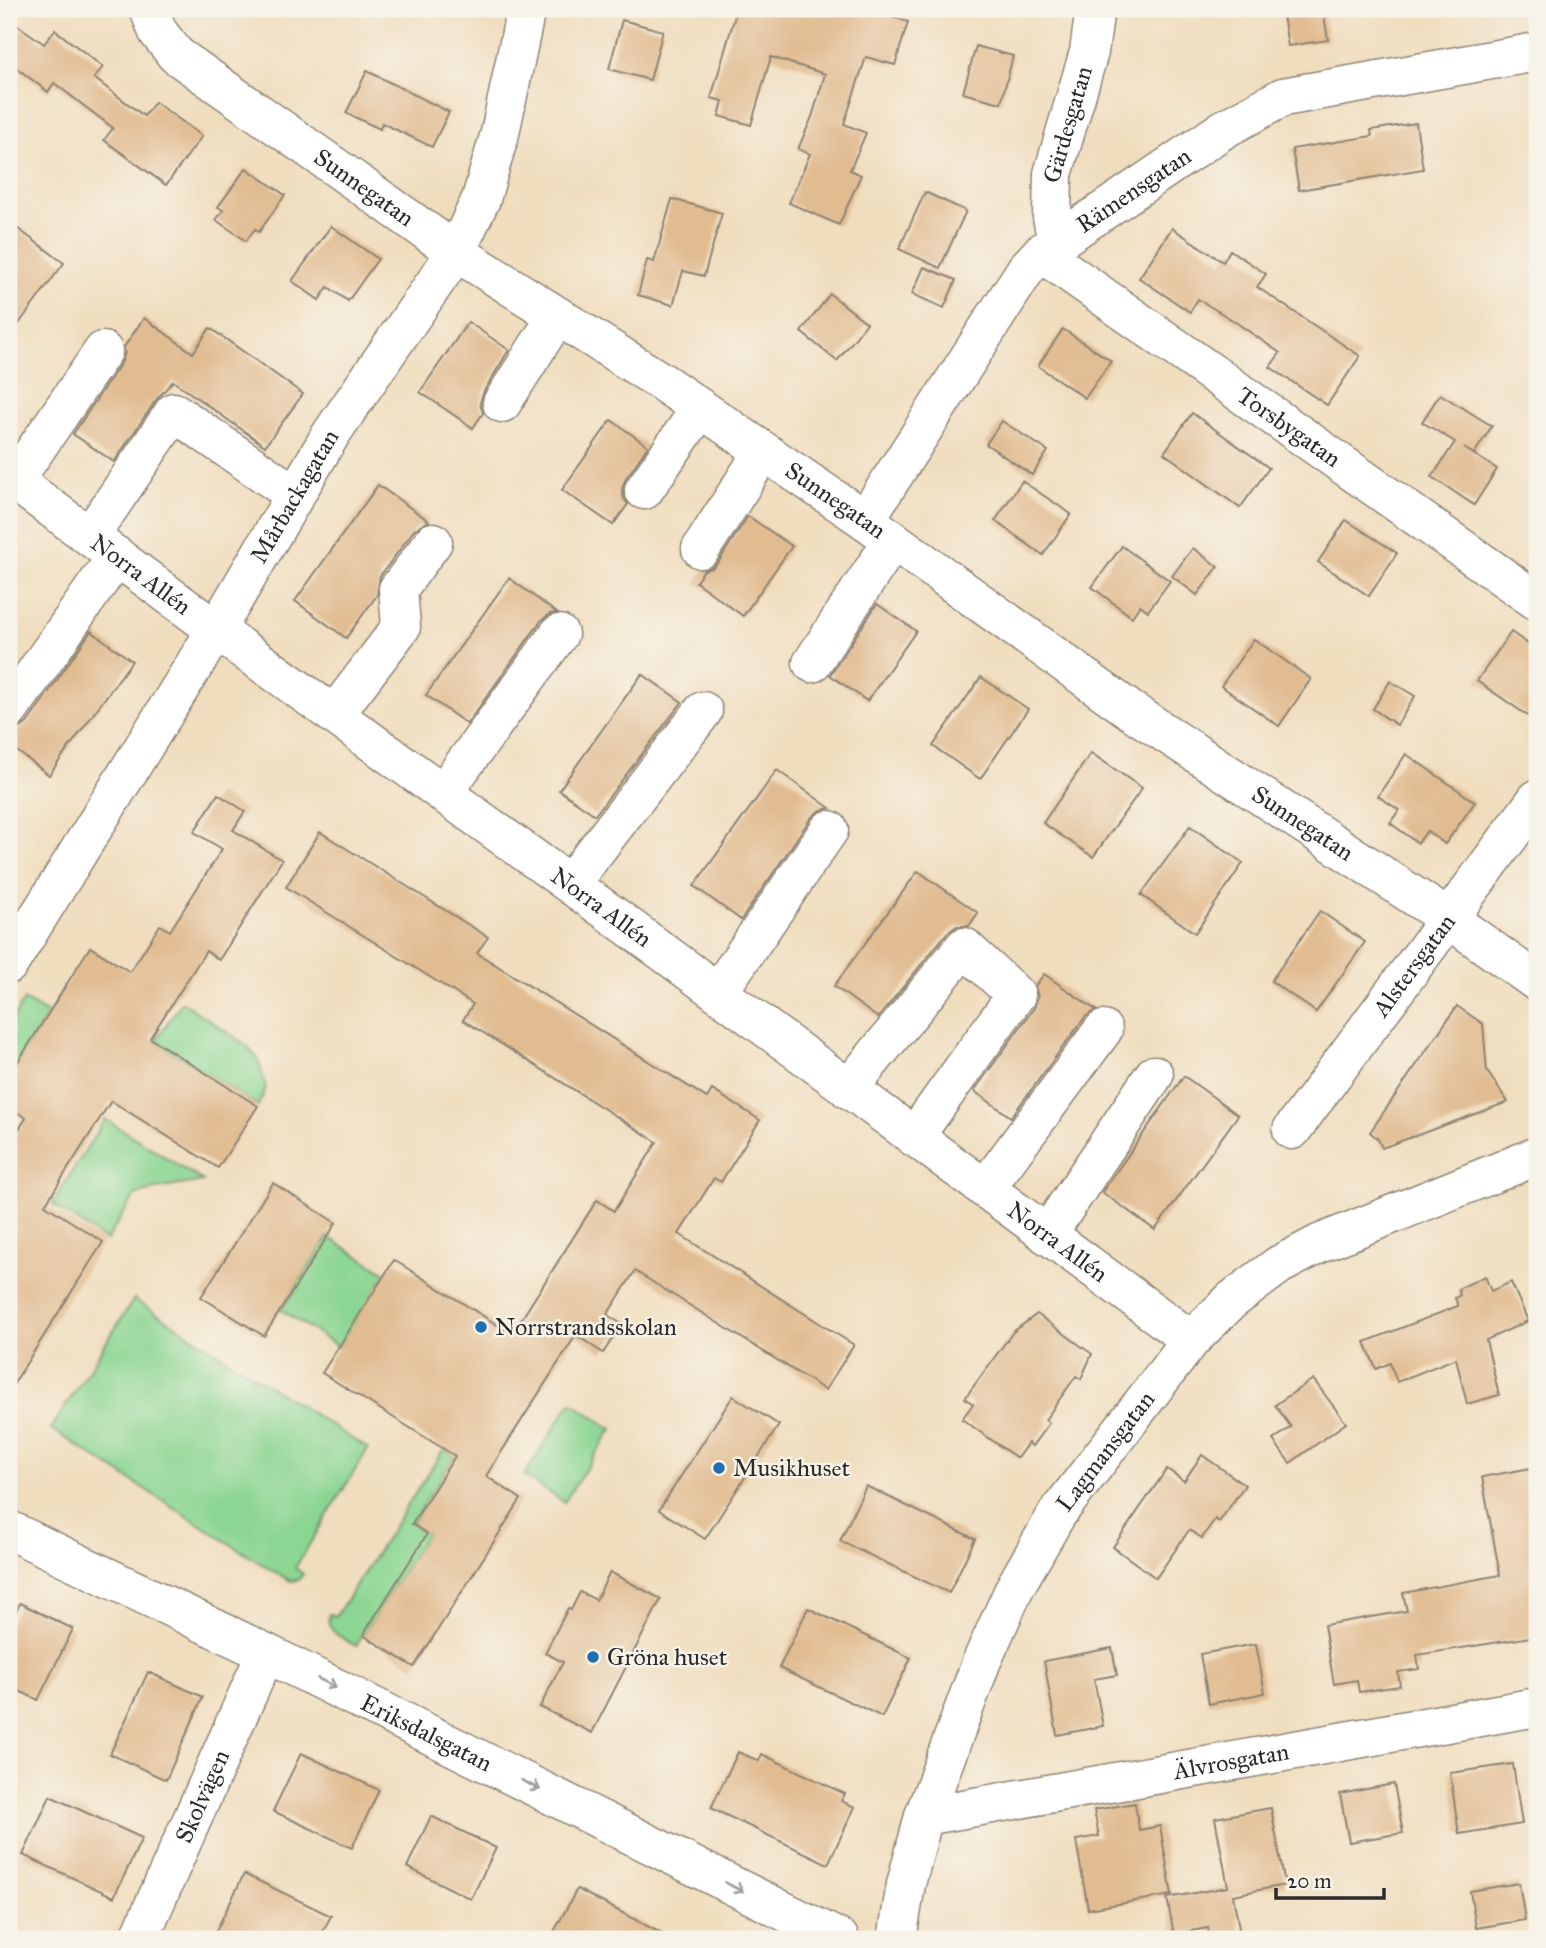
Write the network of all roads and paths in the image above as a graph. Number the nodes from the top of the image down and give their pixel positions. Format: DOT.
graph roads {
  1 [pos="149,9"];
  2 [pos="526,9"];
  3 [pos="1096,9"];
  4 [pos="1537,52"];
  5 [pos="1049,248"];
  6 [pos="456,252"];
  7 [pos="557,316"];
  8 [pos="103,351"];
  9 [pos="502,403"];
  10 [pos="700,409"];
  11 [pos="763,452"];
  12 [pos="11,479"];
  13 [pos="644,490"];
  14 [pos="295,495"];
  15 [pos="879,530"];
  16 [pos="433,542"];
  17 [pos="103,546"];
  18 [pos="701,549"];
  19 [pos="1537,601"];
  20 [pos="216,630"];
  21 [pos="559,634"];
  22 [pos="812,663"];
  23 [pos="9,710"];
  24 [pos="702,711"];
  25 [pos="334,715"];
  26 [pos="443,793"];
  27 [pos="1537,799"];
  28 [pos="829,830"];
  29 [pos="570,884"];
  30 [pos="1449,919"];
  31 [pos="9,964"];
  32 [pos="1537,982"];
  33 [pos="718,992"];
  34 [pos="1103,1030"];
  35 [pos="1154,1075"];
  36 [pos="848,1089"];
  37 [pos="1292,1130"];
  38 [pos="914,1137"];
  39 [pos="1535,1164"];
  40 [pos="985,1189"];
  41 [pos="1047,1235"];
  42 [pos="1191,1340"];
  43 [pos="9,1530"];
  44 [pos="266,1653"];
  45 [pos="1537,1707"];
  46 [pos="923,1816"];
  47 [pos="139,1939"];
  48 [pos="840,1939"];
  49 [pos="897,1939"];
  1 -- 6 [label="street, Sunnegatan"];
  2 -- 6 [label="street, Mårbackagatan"];
  3 -- 5 [label="street, Gärdesgatan"];
  4 -- 5 [label="street, Rämensgatan"];
  5 -- 15 [label="street, Rämensgatan"];
  5 -- 19 [label="street, Torsbygatan"];
  6 -- 7 [label="street, Sunnegatan"];
  6 -- 14 [label="street, Mårbackagatan"];
  7 -- 9 [label="street"];
  7 -- 10 [label="street, Sunnegatan"];
  8 -- 12 [label="street"];
  10 -- 11 [label="street, Sunnegatan"];
  10 -- 13 [label="street"];
  11 -- 15 [label="street, Sunnegatan"];
  11 -- 18 [label="street"];
  12 -- 17 [label="street, Norra Allén"];
  14 -- 17 [label="street"];
  14 -- 20 [label="street, Mårbackagatan"];
  15 -- 22 [label="street, Rämensgatan"];
  15 -- 30 [label="street, Sunnegatan"];
  16 -- 25 [label="street"];
  17 -- 20 [label="street, Norra Allén"];
  17 -- 23 [label="street"];
  20 -- 25 [label="street, Norra Allén"];
  20 -- 31 [label="street, Mårbackagatan"];
  21 -- 26 [label="street"];
  24 -- 29 [label="street"];
  25 -- 26 [label="street, Norra Allén"];
  26 -- 29 [label="street, Norra Allén"];
  27 -- 30 [label="street, Alstersgatan"];
  28 -- 33 [label="street"];
  29 -- 33 [label="street, Norra Allén"];
  30 -- 32 [label="street, Sunnegatan"];
  30 -- 37 [label="street, Alstersgatan"];
  33 -- 36 [label="street, Norra Allén"];
  34 -- 40 [label="street"];
  35 -- 41 [label="street"];
  36 -- 38 [label="street, Norra Allén"];
  36 -- 38 [label="street"];
  38 -- 40 [label="street, Norra Allén"];
  39 -- 42 [label="street, Lagmansgatan"];
  40 -- 41 [label="street, Norra Allén"];
  41 -- 42 [label="street, Norra Allén"];
  42 -- 46 [label="street, Lagmansgatan"];
  43 -- 44 [label="street, Eriksdalsgatan"];
  44 -- 47 [label="street, Skolvägen"];
  44 -- 48 [label="street, Eriksdalsgatan, one-way"];
  45 -- 46 [label="street, Älvrosgatan"];
  46 -- 49 [label="street, Lagmansgatan"];
}
